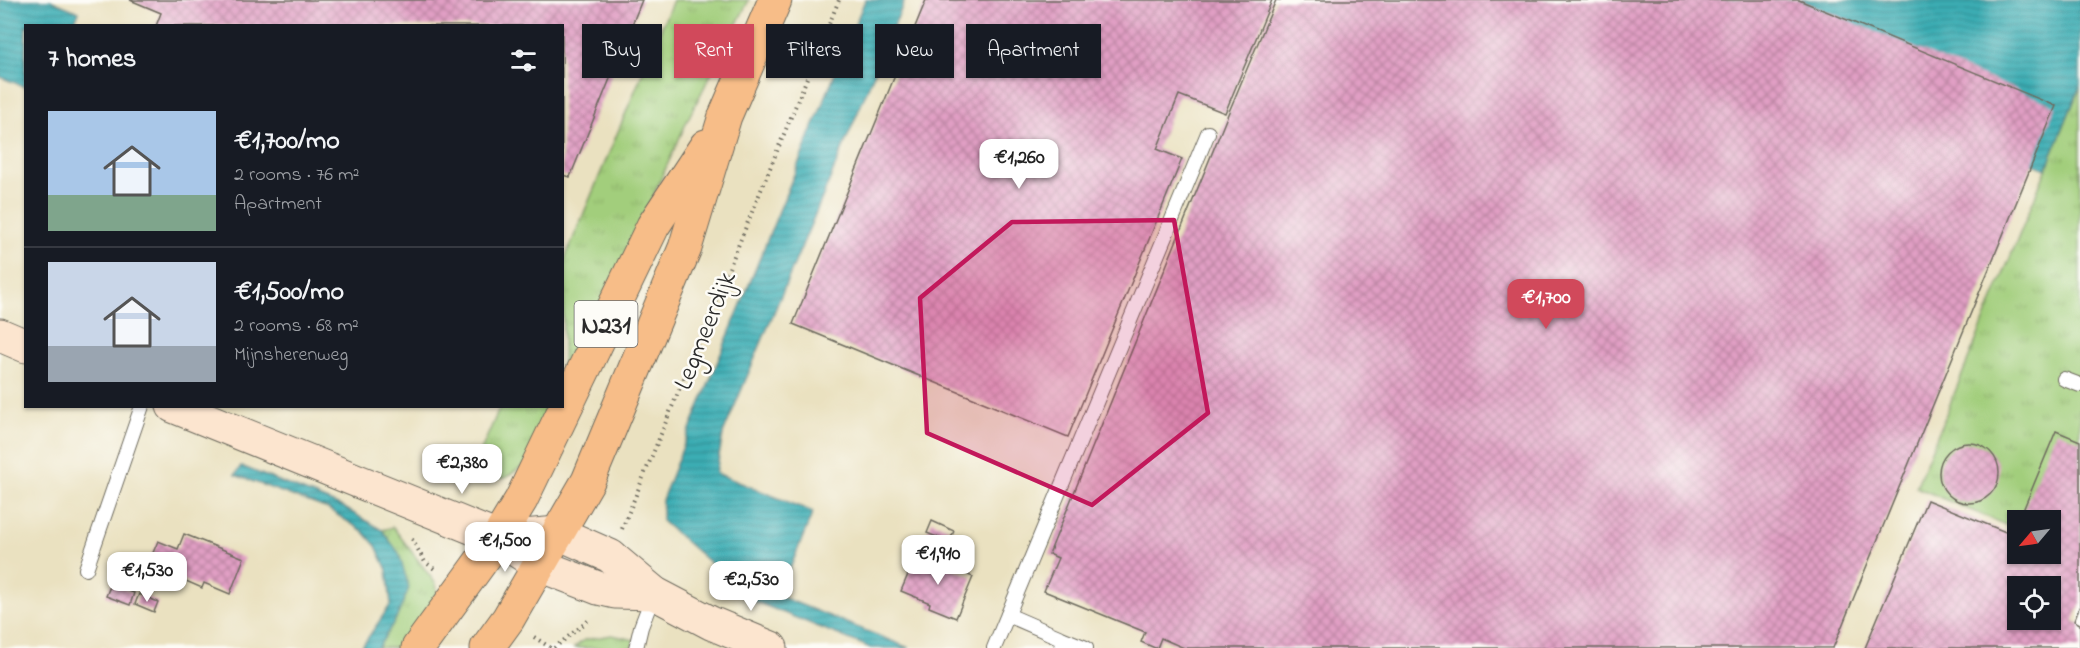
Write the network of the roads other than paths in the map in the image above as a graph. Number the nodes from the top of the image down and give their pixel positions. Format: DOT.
graph roads {
  1 [pos="776,0"];
  2 [pos="725,116"];
  3 [pos="1208,134"];
  4 [pos="0,335"];
  5 [pos="24,345"];
  6 [pos="2064,378"];
  7 [pos="2080,385"];
  8 [pos="141,408"];
  9 [pos="178,408"];
  10 [pos="558,533"];
  11 [pos="498,538"];
  12 [pos="539,566"];
  13 [pos="86,569"];
  14 [pos="654,593"];
  15 [pos="1008,615"];
  16 [pos="1062,643"];
  17 [pos="418,648"];
  18 [pos="487,648"];
  19 [pos="636,648"];
  20 [pos="771,648"];
  21 [pos="994,648"];
  22 [pos="1086,648"];
  1 -- 2 [label="main road, Legmeerdijk / N231"];
  2 -- 10 [label="main road, Legmeerdijk / N231"];
  2 -- 11 [label="main road, Legmeerdijk / N231"];
  3 -- 15 [label="lane"];
  4 -- 5 [label="street"];
  6 -- 7 [label="lane"];
  8 -- 13 [label="lane"];
  9 -- 11 [label="street"];
  10 -- 11 [label="street"];
  10 -- 12 [label="main road, Legmeerdijk / N231"];
  10 -- 14 [label="street"];
  11 -- 12 [label="street"];
  11 -- 17 [label="main road, Legmeerdijk / N231"];
  12 -- 14 [label="street"];
  12 -- 18 [label="main road, Legmeerdijk / N231"];
  14 -- 19 [label="lane"];
  14 -- 20 [label="street"];
  15 -- 16 [label="lane"];
  15 -- 21 [label="lane"];
  16 -- 22 [label="lane"];
}
